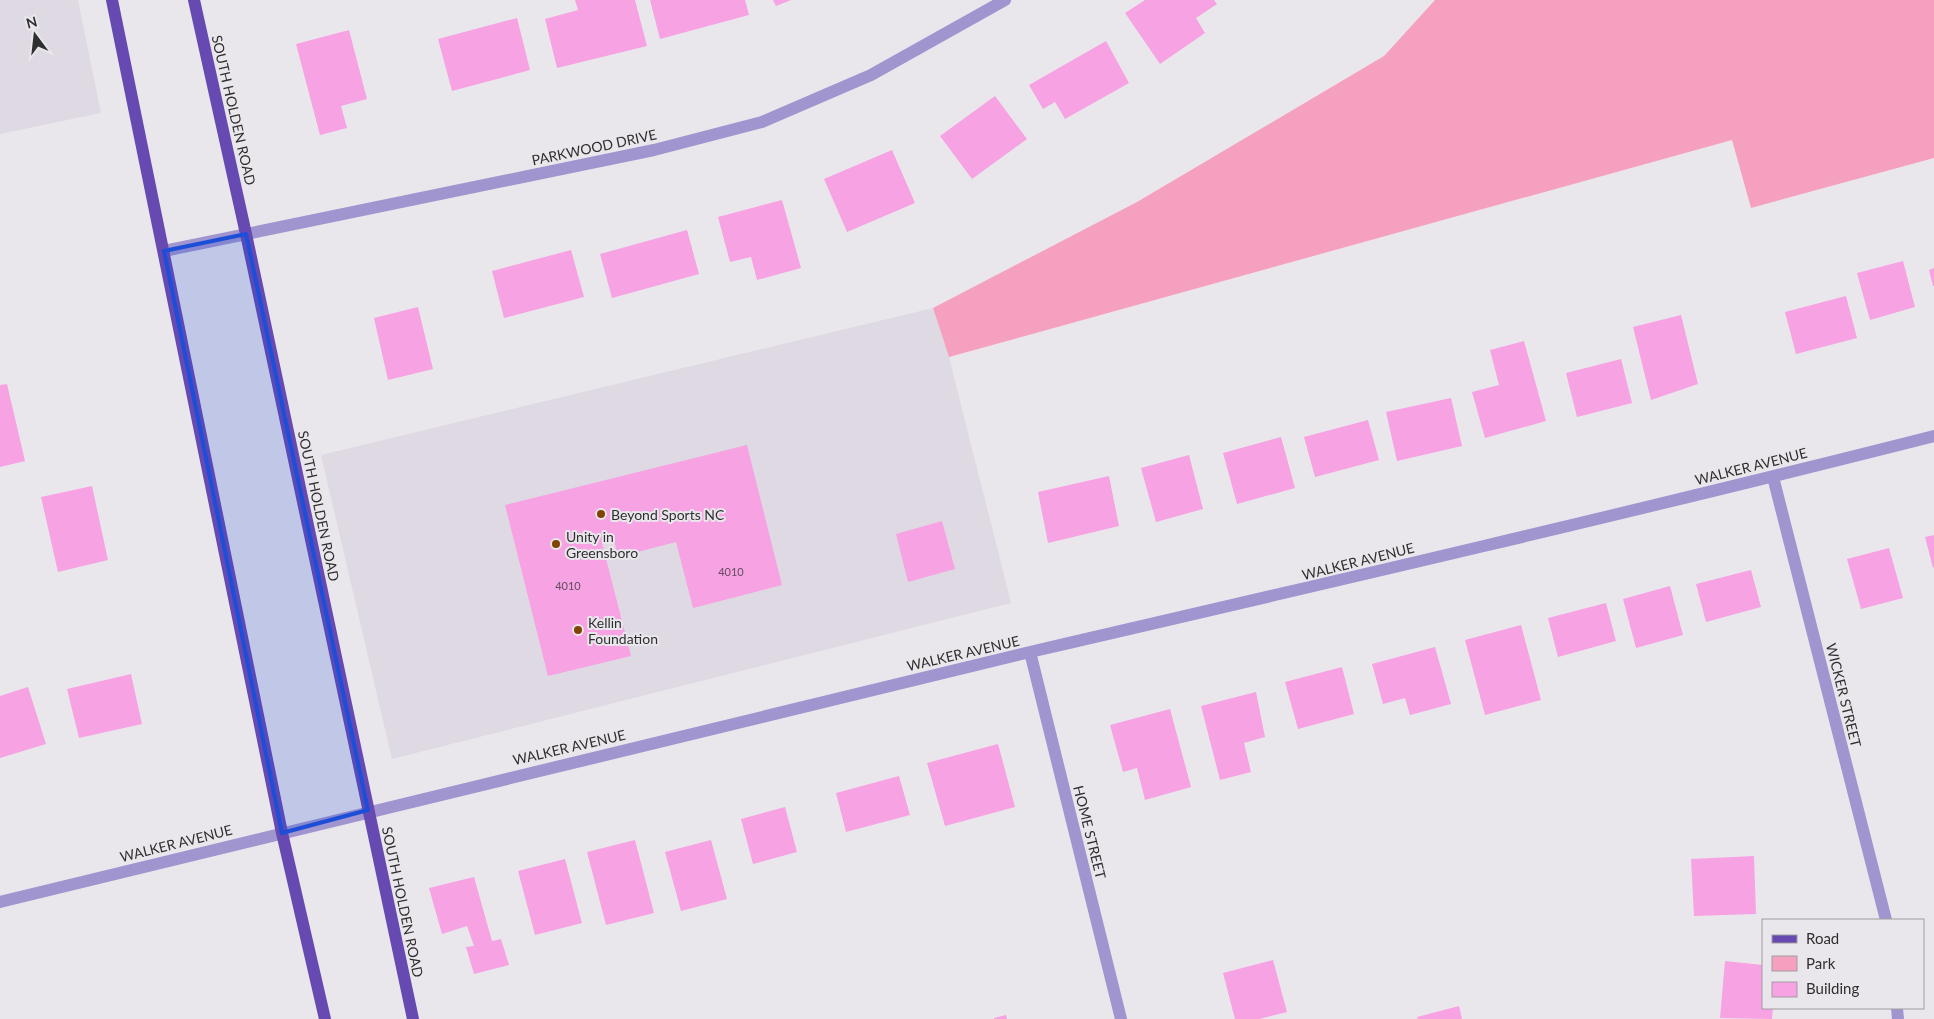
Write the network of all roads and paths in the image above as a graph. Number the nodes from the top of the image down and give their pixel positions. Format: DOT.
graph roads {
  1 [pos="112,0"];
  2 [pos="194,0"];
  3 [pos="1005,0"];
  4 [pos="246,234"];
  5 [pos="164,251"];
  6 [pos="1934,436"];
  7 [pos="1773,477"];
  8 [pos="1030,652"];
  9 [pos="368,810"];
  10 [pos="282,833"];
  11 [pos="0,902"];
  12 [pos="1886,919"];
  13 [pos="325,1019"];
  14 [pos="413,1019"];
  15 [pos="1121,1019"];
  1 -- 5 [label="main road"];
  2 -- 4 [label="main road, SOUTH HOLDEN ROAD"];
  3 -- 4 [label="street, PARKWOOD DRIVE"];
  4 -- 5 [label="street, PARKWOOD DRIVE"];
  4 -- 9 [label="main road, SOUTH HOLDEN ROAD"];
  5 -- 10 [label="main road"];
  6 -- 7 [label="street, WALKER AVENUE"];
  7 -- 8 [label="street, WALKER AVENUE"];
  7 -- 12 [label="street, WICKER STREET"];
  8 -- 9 [label="street, WALKER AVENUE"];
  8 -- 15 [label="street, HOME STREET"];
  9 -- 10 [label="street, WALKER AVENUE"];
  9 -- 14 [label="main road, SOUTH HOLDEN ROAD"];
  10 -- 11 [label="street, WALKER AVENUE"];
  10 -- 13 [label="main road"];
}
